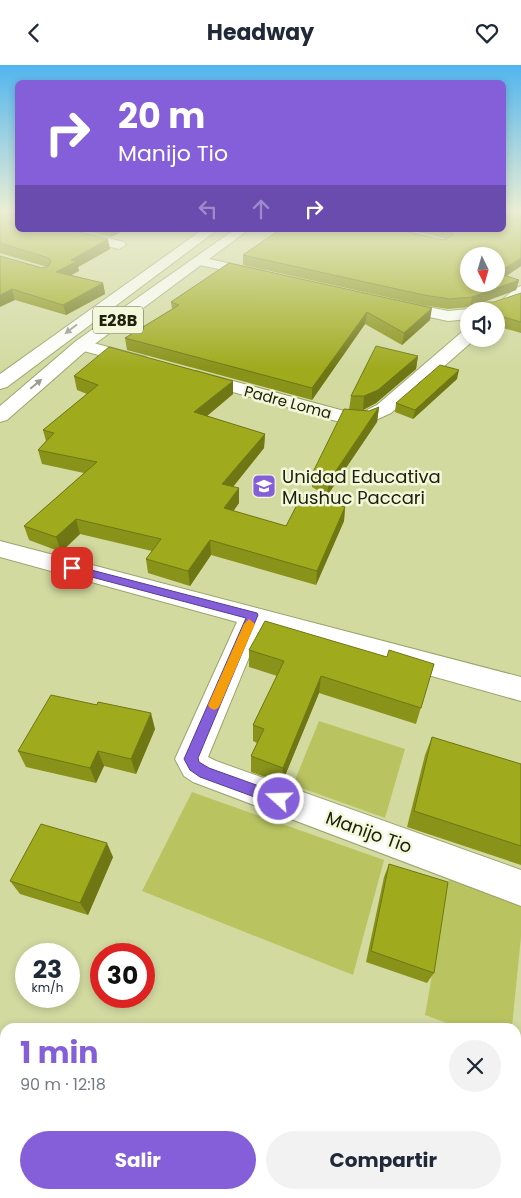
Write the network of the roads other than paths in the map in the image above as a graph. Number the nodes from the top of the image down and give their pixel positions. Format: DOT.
graph roads {
  1 [pos="163,263"];
  2 [pos="197,263"];
  3 [pos="208,263"];
  4 [pos="278,279"];
  5 [pos="519,295"];
  6 [pos="500,302"];
  7 [pos="384,303"];
  8 [pos="505,306"];
  9 [pos="460,315"];
  10 [pos="460,343"];
  11 [pos="82,345"];
  12 [pos="158,366"];
  13 [pos="177,371"];
  14 [pos="2,379"];
  15 [pos="0,416"];
  16 [pos="0,549"];
  17 [pos="253,615"];
  18 [pos="521,689"];
  19 [pos="521,888"];
  1 -- 14 [label="main road, E28B, one-way"];
  2 -- 11 [label="main road, E28B"];
  3 -- 4 [label="main road"];
  5 -- 6 [label="main road"];
  5 -- 8 [label="main road"];
  7 -- 9 [label="main road"];
  10 -- 13 [label="main road, Padre Loma"];
  11 -- 12 [label="main road"];
  15 -- 11 [label="main road, E28B, one-way"];
  16 -- 17 [label="main road"];
  17 -- 18 [label="main road"];
  17 -- 19 [label="main road, Manijo Tio"];
}
